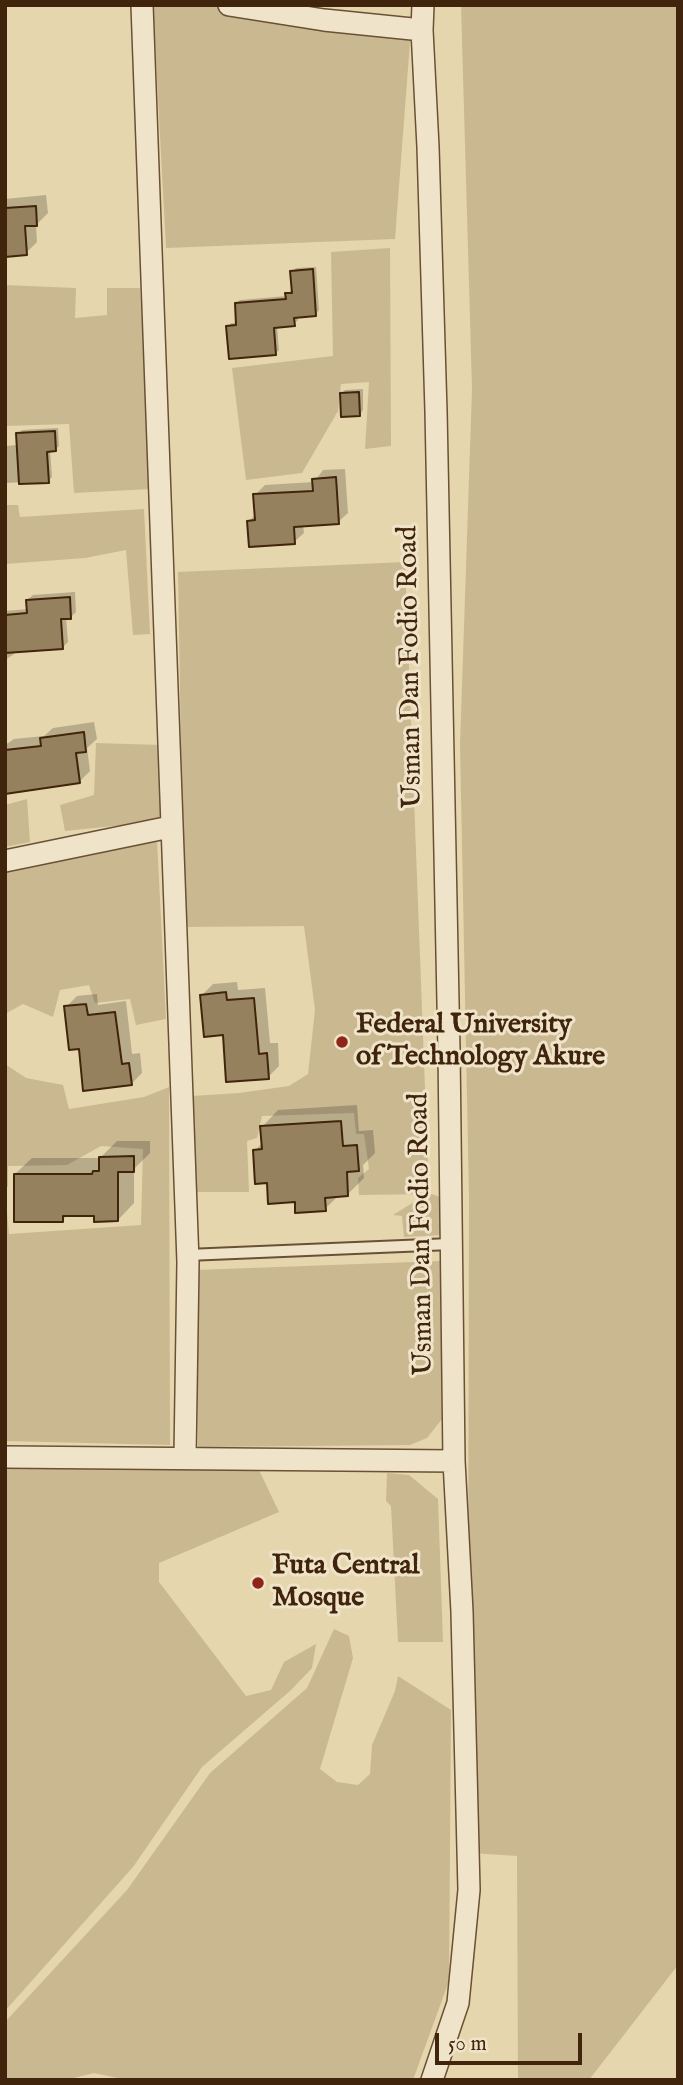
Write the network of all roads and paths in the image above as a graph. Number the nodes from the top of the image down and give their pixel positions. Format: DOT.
graph roads {
  1 [pos="142,5"];
  2 [pos="229,5"];
  3 [pos="423,5"];
  4 [pos="422,30"];
  5 [pos="170,827"];
  6 [pos="5,861"];
  7 [pos="451,1244"];
  8 [pos="187,1255"];
  9 [pos="5,1457"];
  10 [pos="185,1457"];
  11 [pos="454,1461"];
  12 [pos="432,2080"];
  1 -- 5 [label="street"];
  2 -- 4 [label="street"];
  3 -- 4 [label="street, Usman Dan Fodio Road"];
  4 -- 7 [label="street, Usman Dan Fodio Road"];
  5 -- 6 [label="street"];
  5 -- 8 [label="street"];
  7 -- 8 [label="lane"];
  7 -- 11 [label="street, Usman Dan Fodio Road"];
  8 -- 10 [label="street"];
  9 -- 10 [label="street"];
  10 -- 11 [label="street"];
  11 -- 12 [label="street, Usman Dan Fodio Road"];
}
